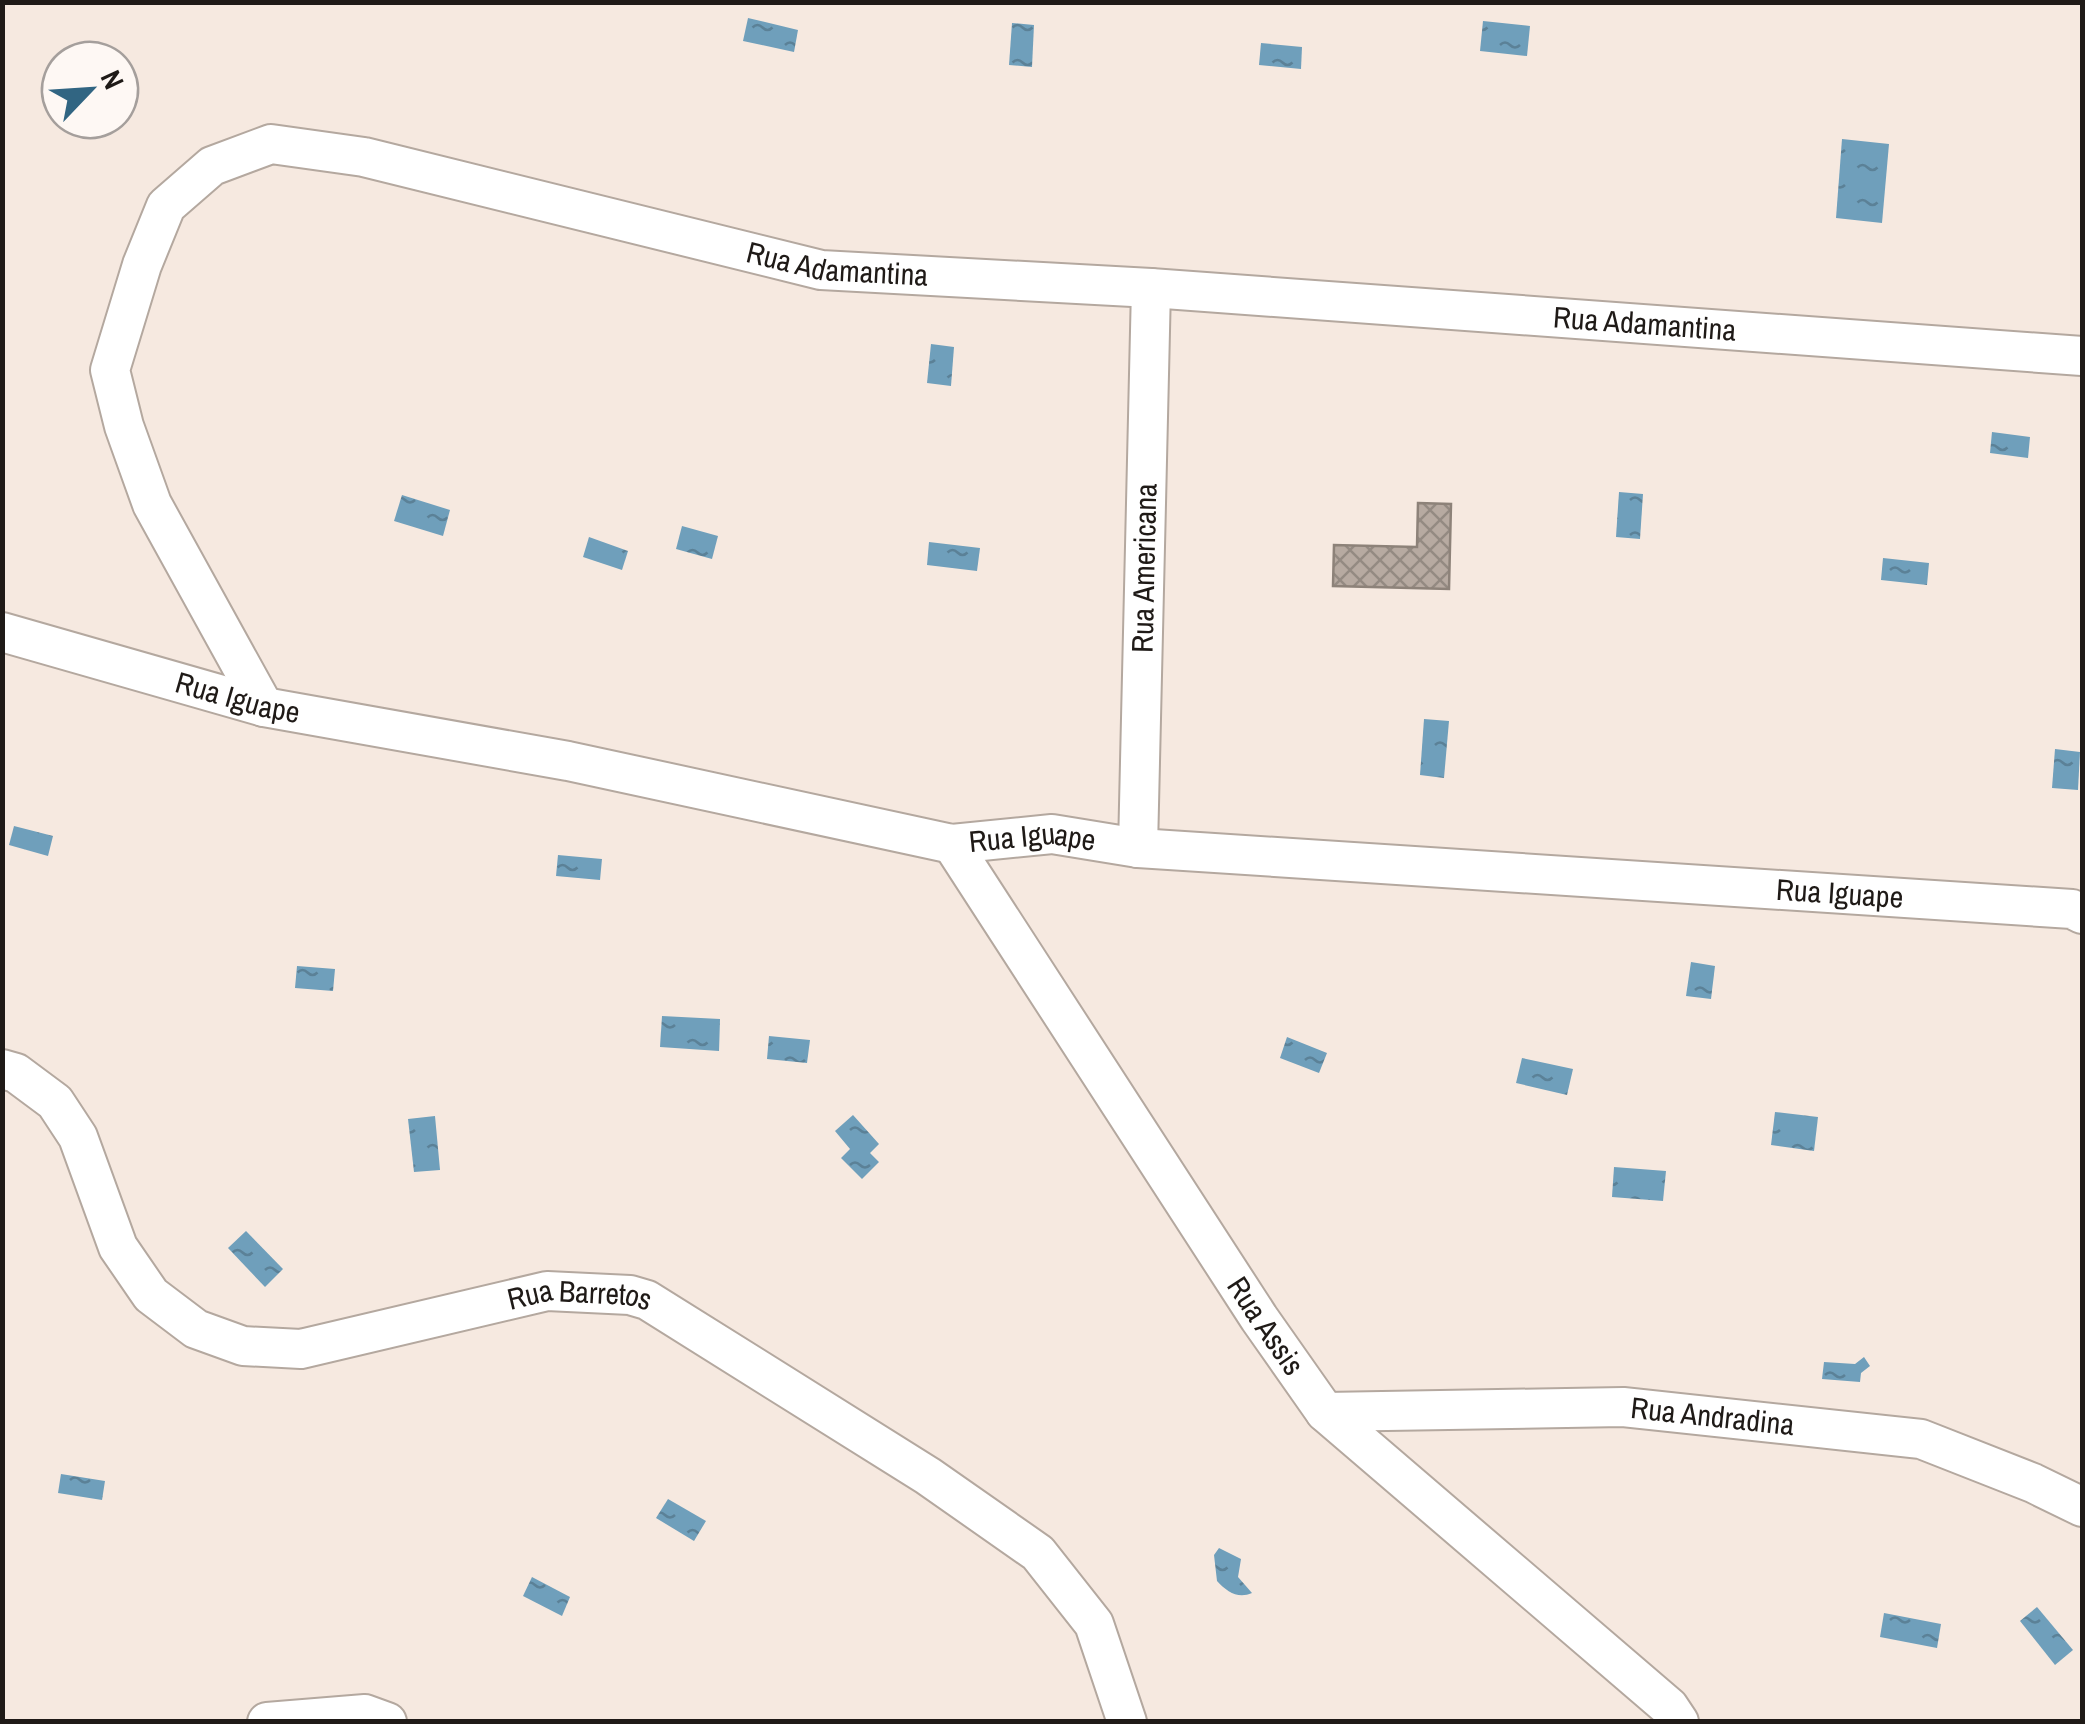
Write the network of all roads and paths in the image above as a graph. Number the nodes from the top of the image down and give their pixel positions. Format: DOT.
graph roads {
  1 [pos="1151,288"];
  2 [pos="2082,356"];
  3 [pos="2,632"];
  4 [pos="264,707"];
  5 [pos="952,844"];
  6 [pos="1138,848"];
  7 [pos="2082,914"];
  8 [pos="2,1069"];
  9 [pos="1325,1412"];
  10 [pos="2082,1507"];
  11 [pos="267,1722"];
  12 [pos="387,1722"];
  13 [pos="1127,1722"];
  14 [pos="1679,1722"];
  1 -- 2 [label="street, Rua Adamantina"];
  1 -- 4 [label="street, Rua Adamantina"];
  1 -- 6 [label="street, Rua Americana"];
  3 -- 4 [label="street, Rua Iguape"];
  4 -- 5 [label="street, Rua Iguape"];
  5 -- 6 [label="street, Rua Iguape"];
  5 -- 9 [label="street, Rua Assis"];
  6 -- 7 [label="street, Rua Iguape"];
  8 -- 13 [label="street, Rua Barretos"];
  9 -- 10 [label="street, Rua Andradina"];
  9 -- 14 [label="street, Rua Assis"];
  11 -- 12 [label="street"];
}
